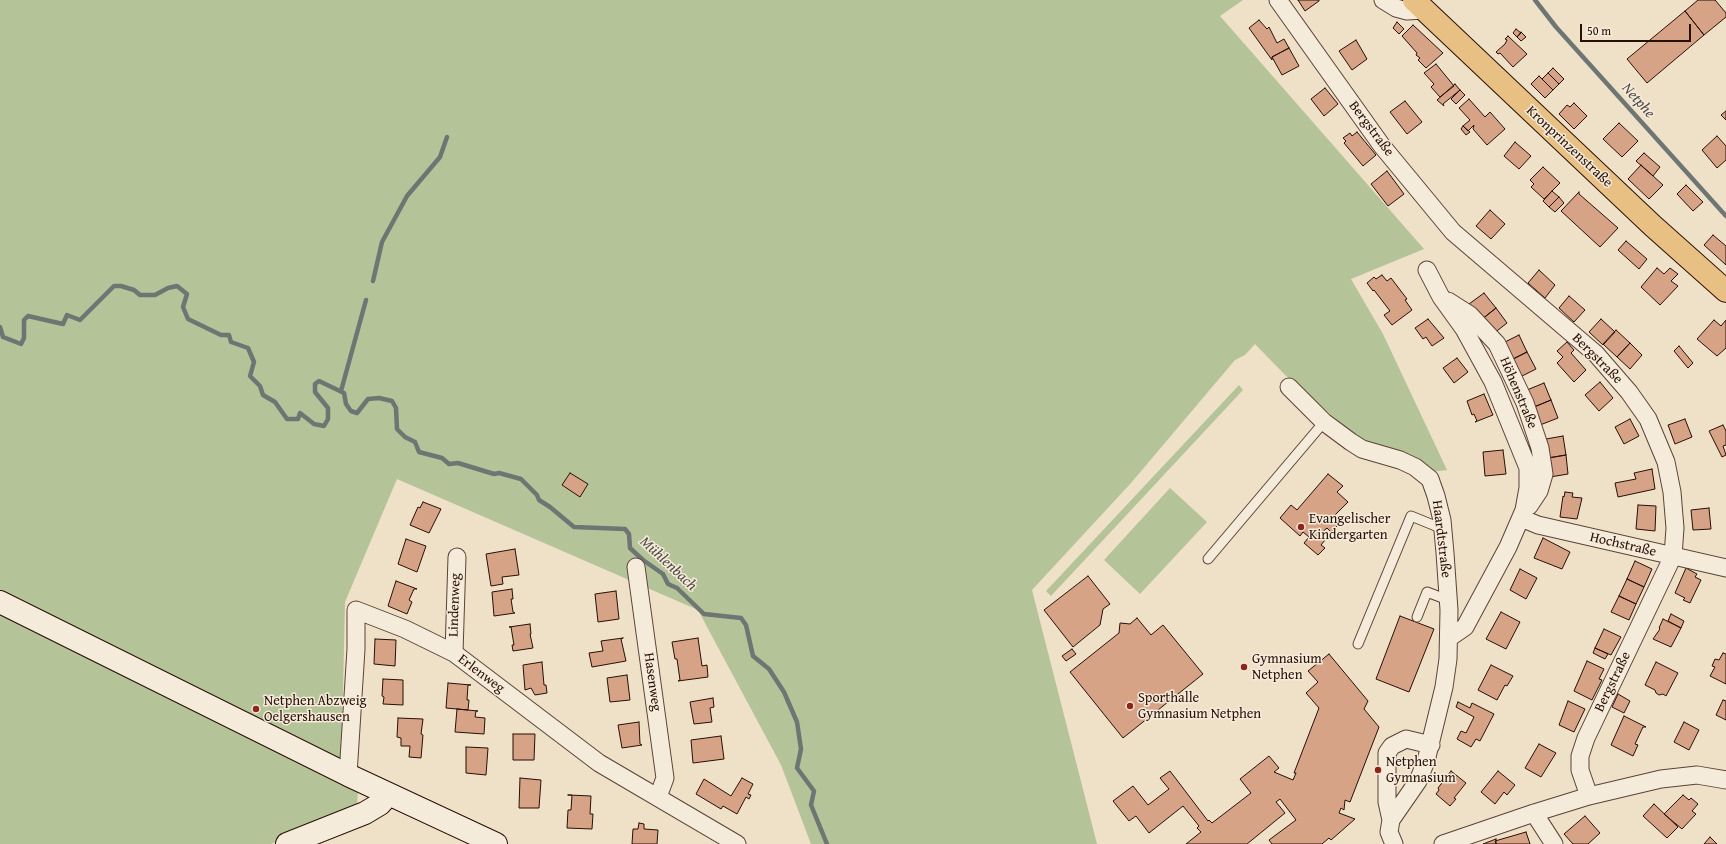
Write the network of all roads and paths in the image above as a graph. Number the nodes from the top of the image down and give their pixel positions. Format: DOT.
graph roads {
  1 [pos="1278,0"];
  2 [pos="1383,0"];
  3 [pos="1419,5"];
  4 [pos="1427,270"];
  5 [pos="1726,291"];
  6 [pos="1289,387"];
  7 [pos="1324,422"];
  8 [pos="1522,514"];
  9 [pos="1443,529"];
  10 [pos="1673,556"];
  11 [pos="457,557"];
  12 [pos="1208,559"];
  13 [pos="636,567"];
  14 [pos="1726,568"];
  15 [pos="1448,600"];
  16 [pos="0,602"];
  17 [pos="1417,617"];
  18 [pos="1449,638"];
  19 [pos="1358,644"];
  20 [pos="454,653"];
  21 [pos="1431,745"];
  22 [pos="348,776"];
  23 [pos="1726,780"];
  24 [pos="389,794"];
  25 [pos="1589,796"];
  26 [pos="658,797"];
  27 [pos="1534,812"];
  28 [pos="1391,820"];
  29 [pos="287,844"];
  30 [pos="496,844"];
  31 [pos="736,844"];
  32 [pos="1394,844"];
  33 [pos="1444,844"];
  34 [pos="1554,844"];
  1 -- 10 [label="street, Bergstraße"];
  2 -- 3 [label="street"];
  3 -- 5 [label="main road, Kronprinzenstraße"];
  4 -- 8 [label="street, Höhenstraße"];
  6 -- 7 [label="street, Haardtstraße"];
  7 -- 9 [label="street, Haardtstraße"];
  7 -- 12 [label="lane"];
  8 -- 10 [label="street, Hochstraße"];
  8 -- 18 [label="street, Höhenstraße"];
  9 -- 15 [label="street, Haardtstraße"];
  9 -- 19 [label="lane"];
  10 -- 14 [label="street, Hochstraße"];
  10 -- 25 [label="street, Bergstraße"];
  11 -- 20 [label="street, Lindenweg"];
  13 -- 26 [label="street, Hasenweg"];
  15 -- 17 [label="lane"];
  15 -- 18 [label="street, Haardtstraße"];
  16 -- 22 [label="street"];
  18 -- 21 [label="street, Haardtstraße"];
  20 -- 22 [label="street, Erlenweg"];
  20 -- 26 [label="street, Erlenweg"];
  21 -- 28 [label="street, Haardtstraße"];
  21 -- 28 [label="street"];
  22 -- 24 [label="street"];
  23 -- 25 [label="street"];
  24 -- 29 [label="street"];
  24 -- 30 [label="street"];
  25 -- 27 [label="street"];
  26 -- 31 [label="street, Erlenweg"];
  27 -- 33 [label="street"];
  27 -- 34 [label="street"];
  28 -- 32 [label="street"];
}
